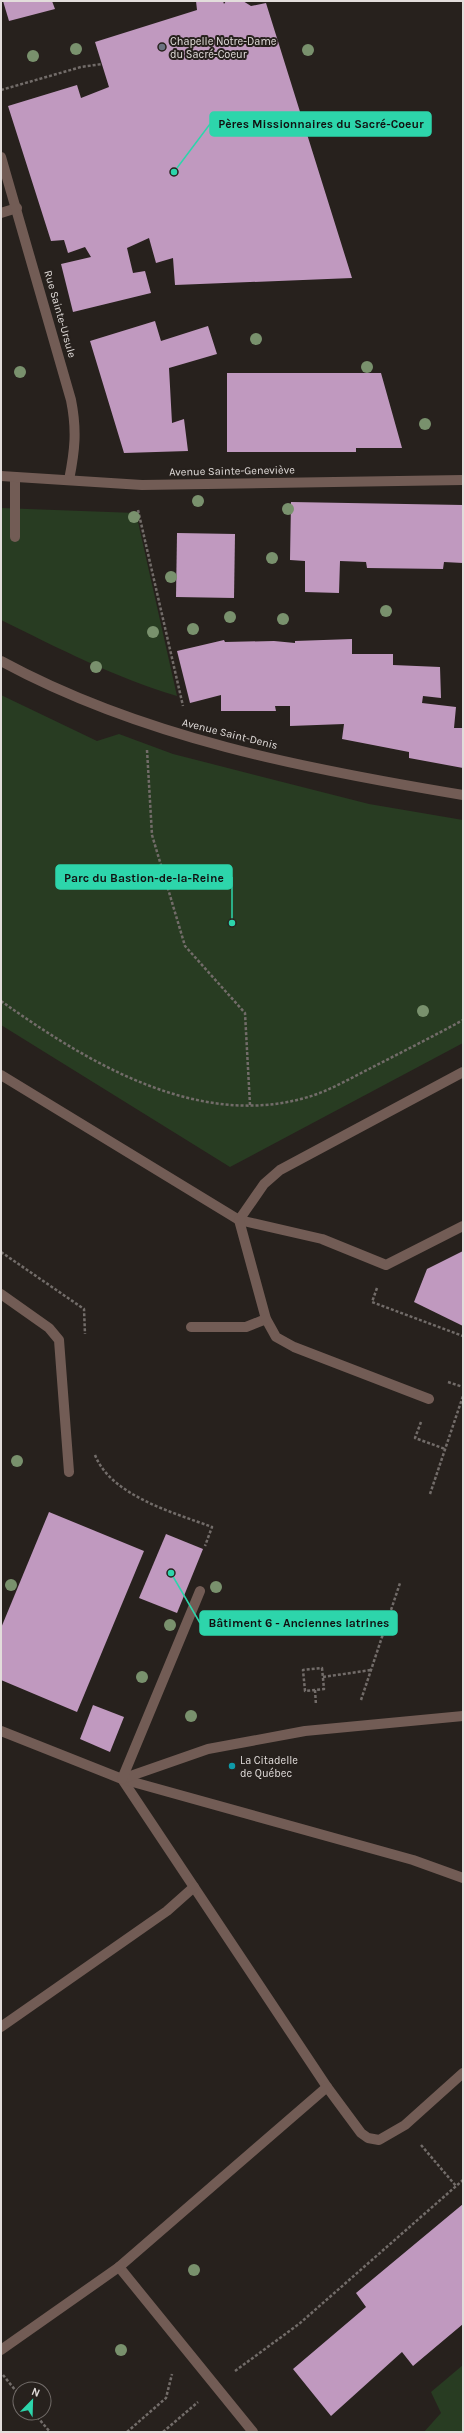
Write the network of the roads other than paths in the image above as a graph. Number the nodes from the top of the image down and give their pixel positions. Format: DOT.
graph roads {
  1 [pos="1,157"];
  2 [pos="17,208"];
  3 [pos="1,213"];
  4 [pos="1,476"];
  5 [pos="15,477"];
  6 [pos="69,480"];
  7 [pos="463,480"];
  8 [pos="15,537"];
  9 [pos="1,661"];
  10 [pos="463,795"];
  11 [pos="463,1072"];
  12 [pos="1,1075"];
  13 [pos="239,1220"];
  14 [pos="463,1226"];
  15 [pos="1,1294"];
  16 [pos="266,1319"];
  17 [pos="190,1327"];
  18 [pos="430,1399"];
  19 [pos="69,1472"];
  20 [pos="200,1591"];
  21 [pos="463,1716"];
  22 [pos="1,1731"];
  23 [pos="122,1779"];
  24 [pos="463,1878"];
  25 [pos="194,1887"];
  26 [pos="1,2027"];
  27 [pos="463,2073"];
  28 [pos="327,2087"];
  29 [pos="119,2267"];
  30 [pos="1,2350"];
  31 [pos="253,2432"];
  1 -- 2 [label="street, Rue Sainte-Ursule"];
  2 -- 3 [label="street"];
  2 -- 6 [label="street, Rue Sainte-Ursule"];
  4 -- 5 [label="street, Avenue Sainte-Geneviève"];
  5 -- 6 [label="street, Avenue Sainte-Geneviève"];
  5 -- 8 [label="street"];
  6 -- 7 [label="street, Avenue Sainte-Geneviève"];
  9 -- 10 [label="street, Avenue Saint-Denis"];
  11 -- 13 [label="street"];
  12 -- 13 [label="street"];
  13 -- 14 [label="street"];
  13 -- 16 [label="street"];
  15 -- 19 [label="street"];
  16 -- 17 [label="street"];
  16 -- 18 [label="street"];
  20 -- 23 [label="street"];
  21 -- 23 [label="street"];
  22 -- 23 [label="street"];
  23 -- 24 [label="street"];
  23 -- 25 [label="street"];
  25 -- 26 [label="street"];
  25 -- 28 [label="street"];
  27 -- 28 [label="street"];
  28 -- 29 [label="street"];
  29 -- 30 [label="street"];
  29 -- 31 [label="street"];
}
